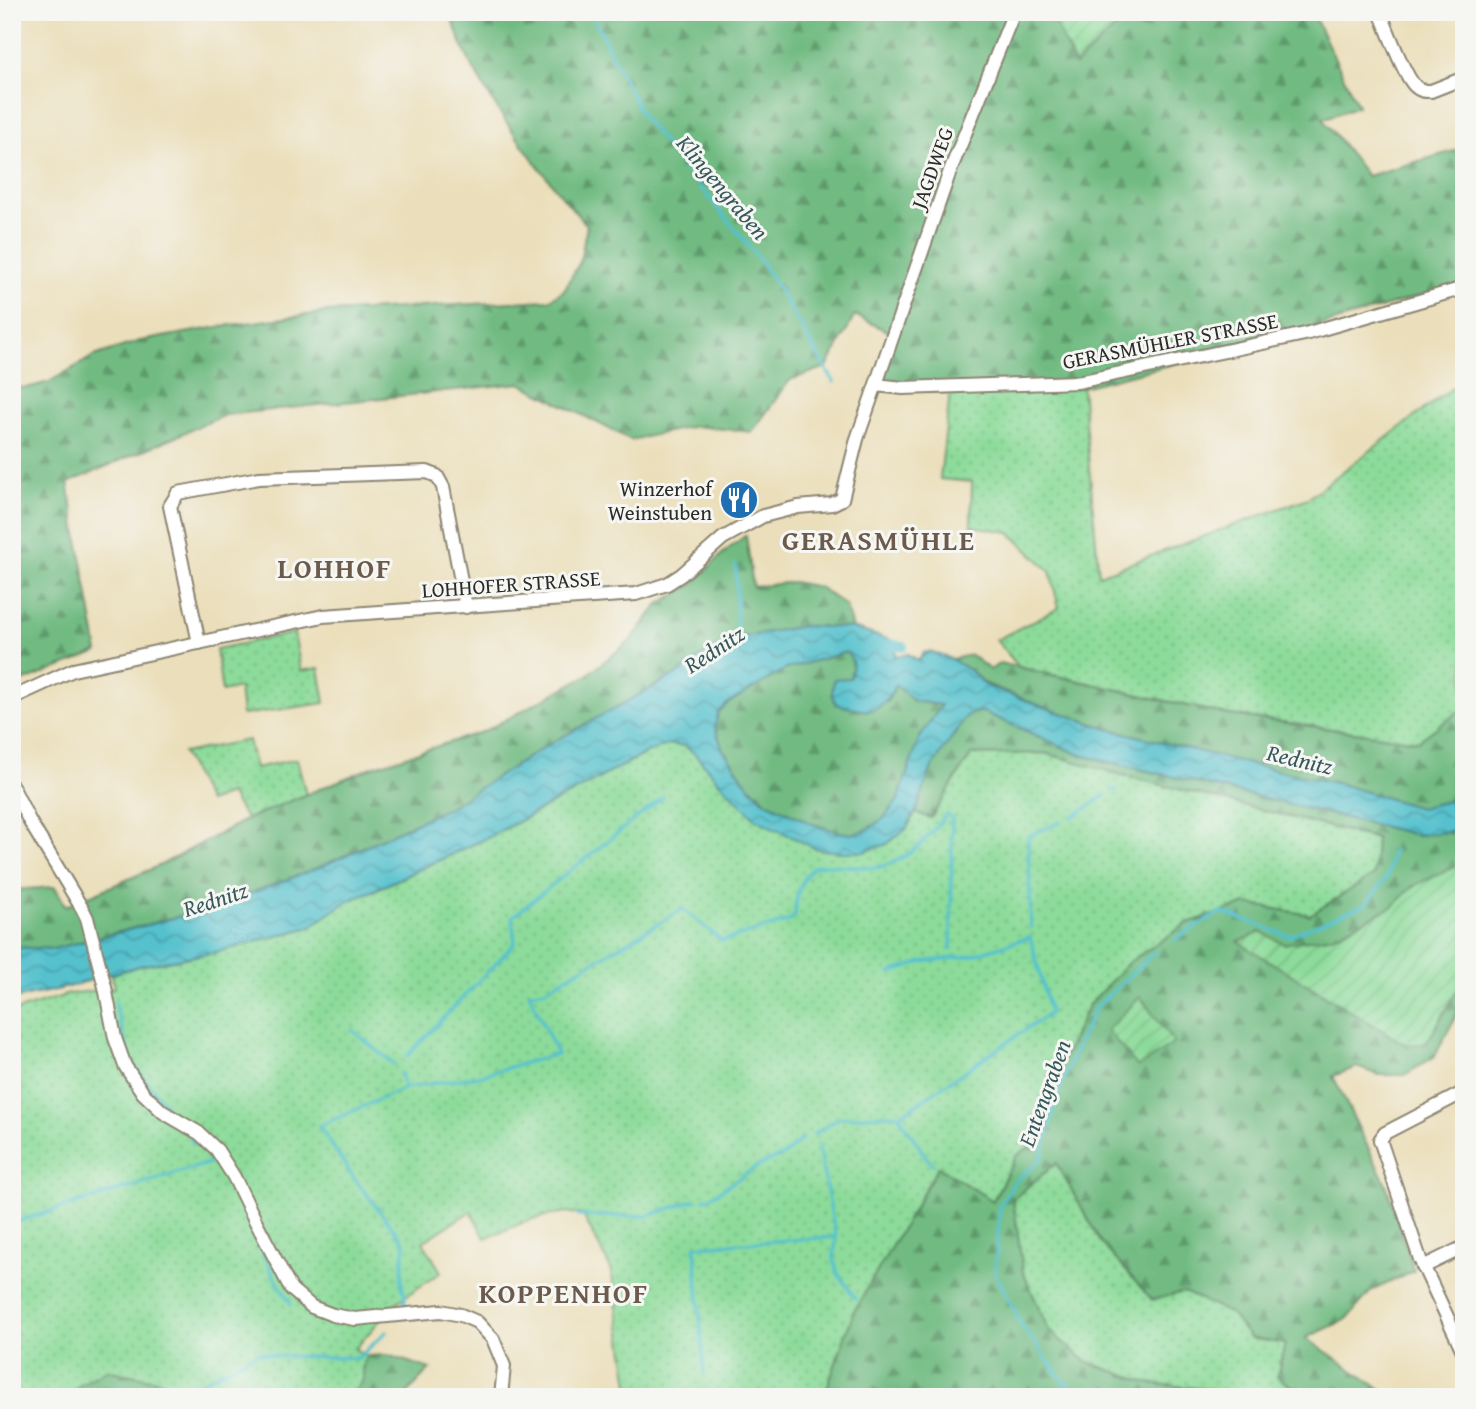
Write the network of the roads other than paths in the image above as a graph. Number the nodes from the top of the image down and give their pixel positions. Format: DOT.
graph roads {
  1 [pos="1014,12"];
  2 [pos="1380,12"];
  3 [pos="1464,78"];
  4 [pos="1464,288"];
  5 [pos="876,385"];
  6 [pos="832,504"];
  7 [pos="467,607"];
  8 [pos="199,643"];
  9 [pos="12,698"];
  10 [pos="12,786"];
  11 [pos="1464,1092"];
  12 [pos="1464,1247"];
  13 [pos="1423,1267"];
  14 [pos="1464,1353"];
  15 [pos="501,1397"];
  1 -- 5 [label="street, JAGDWEG"];
  2 -- 3 [label="street"];
  4 -- 5 [label="street, GERASMÜHLER STRASSE"];
  5 -- 6 [label="street, JAGDWEG"];
  6 -- 7 [label="street, LOHHOFER STRASSE"];
  7 -- 8 [label="street, LOHHOFER STRASSE"];
  7 -- 8 [label="street"];
  8 -- 9 [label="street, LOHHOFER STRASSE"];
  10 -- 15 [label="street"];
  11 -- 13 [label="street"];
  12 -- 13 [label="street"];
  13 -- 14 [label="street"];
}
